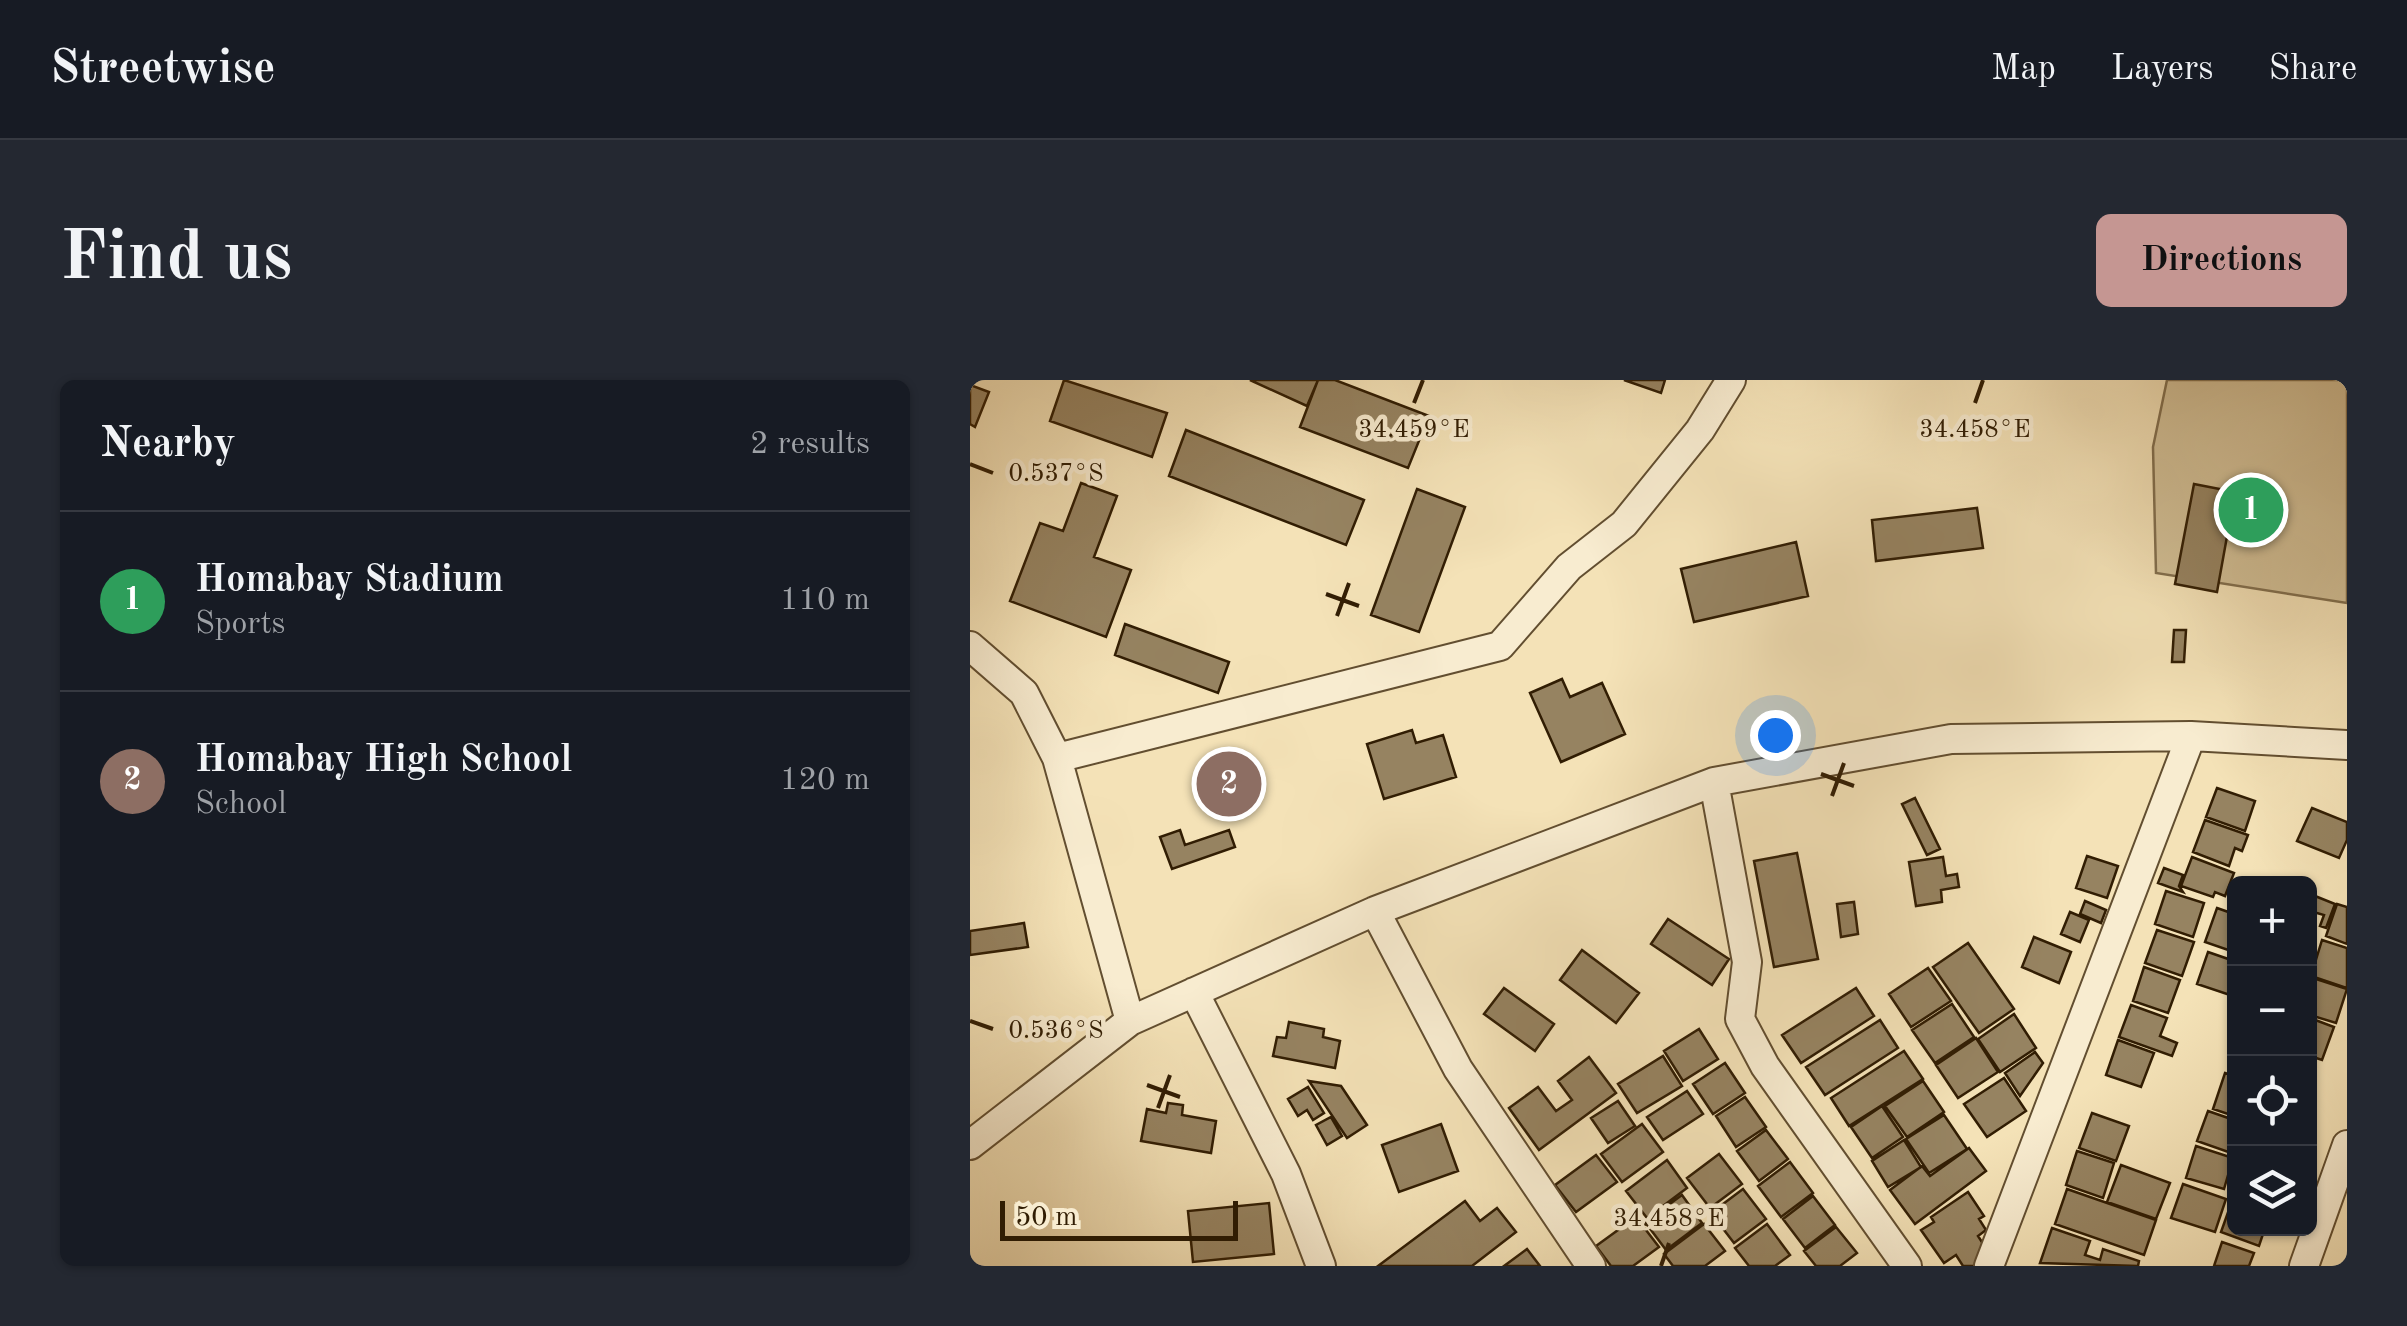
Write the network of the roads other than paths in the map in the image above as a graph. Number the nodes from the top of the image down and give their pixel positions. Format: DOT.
graph roads {
  1 [pos="1731,380"];
  2 [pos="970,646"];
  3 [pos="2191,736"];
  4 [pos="2347,745"];
  5 [pos="1057,758"];
  6 [pos="1714,782"];
  7 [pos="1375,910"];
  8 [pos="1194,992"];
  9 [pos="1130,1021"];
  10 [pos="970,1145"];
  11 [pos="2347,1145"];
  12 [pos="1321,1266"];
  13 [pos="1592,1266"];
  14 [pos="1907,1266"];
  15 [pos="1989,1266"];
  16 [pos="2304,1266"];
  1 -- 5 [label="street"];
  2 -- 5 [label="street"];
  3 -- 4 [label="street"];
  3 -- 6 [label="street"];
  3 -- 15 [label="street"];
  5 -- 9 [label="street"];
  6 -- 7 [label="street"];
  6 -- 14 [label="street"];
  7 -- 8 [label="street"];
  7 -- 13 [label="street"];
  8 -- 9 [label="street"];
  8 -- 12 [label="street"];
  9 -- 10 [label="street"];
  11 -- 16 [label="street"];
}
